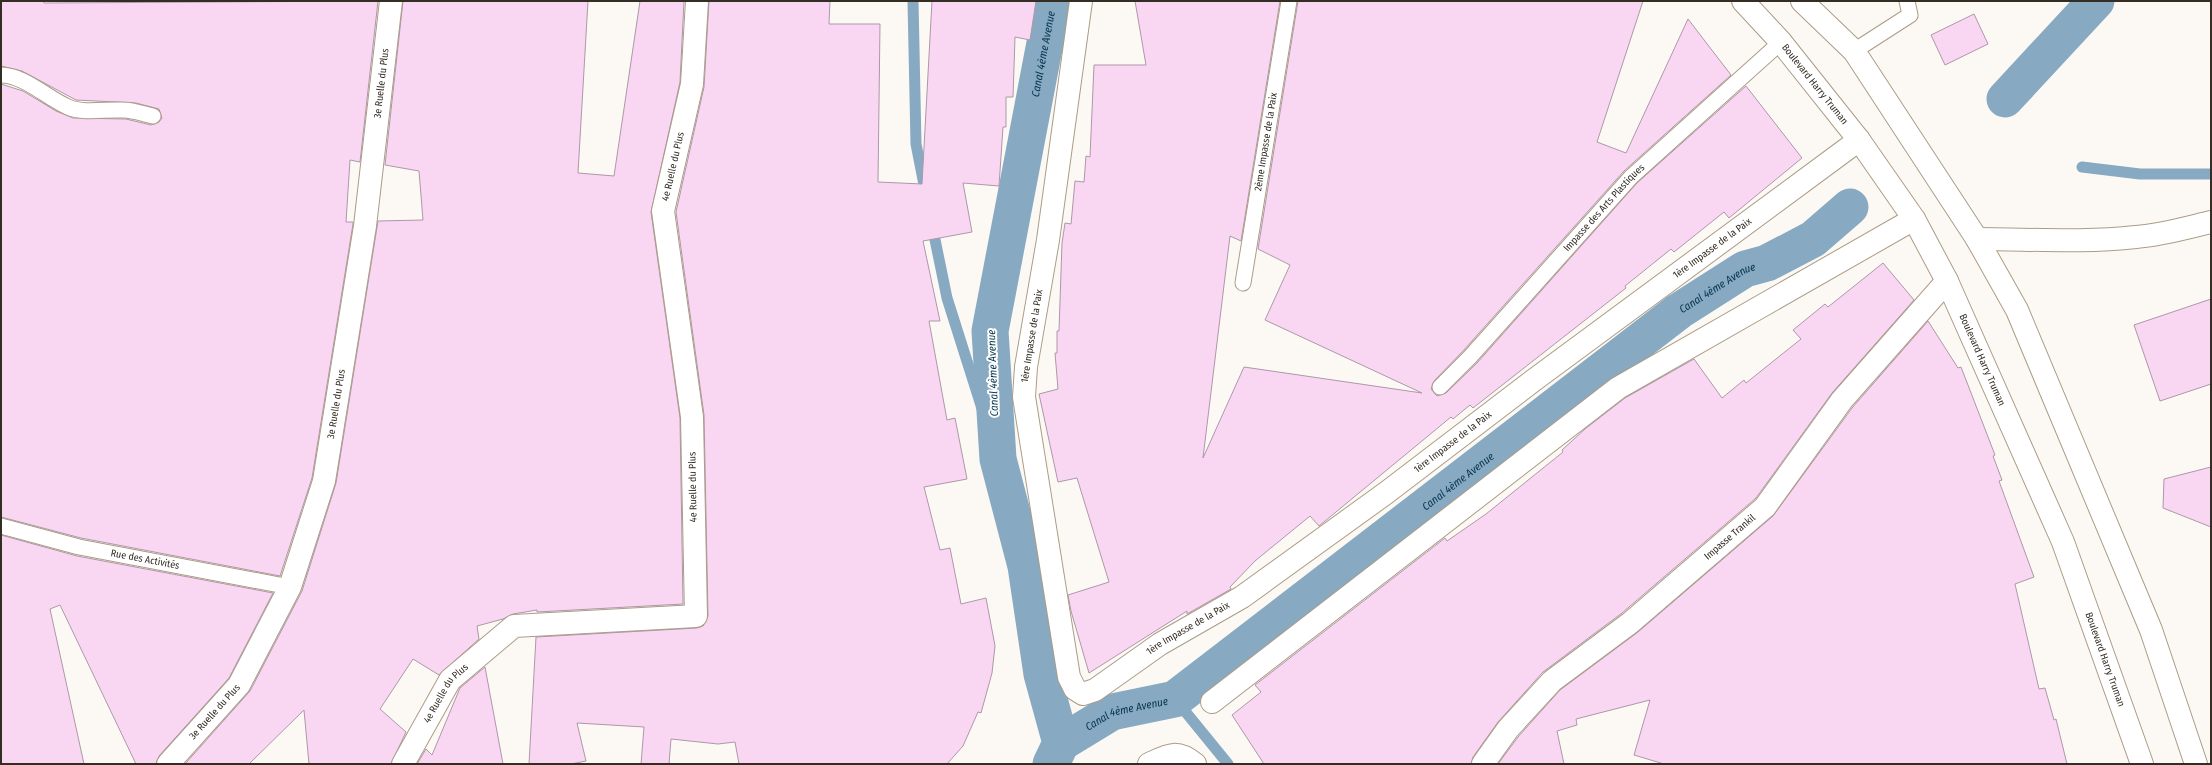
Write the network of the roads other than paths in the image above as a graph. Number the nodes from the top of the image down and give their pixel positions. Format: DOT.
graph roads {
  1 [pos="391,1"];
  2 [pos="697,1"];
  3 [pos="1081,1"];
  4 [pos="1289,1"];
  5 [pos="1743,1"];
  6 [pos="1802,1"];
  7 [pos="1908,1"];
  8 [pos="1781,42"];
  9 [pos="1854,51"];
  10 [pos="1,75"];
  11 [pos="154,116"];
  12 [pos="1859,140"];
  13 [pos="1914,219"];
  14 [pos="2211,222"];
  15 [pos="1977,239"];
  16 [pos="1947,281"];
  17 [pos="1244,283"];
  18 [pos="1440,387"];
  19 [pos="1,526"];
  20 [pos="290,587"];
  21 [pos="1212,702"];
  22 [pos="168,764"];
  23 [pos="403,764"];
  24 [pos="1149,764"];
  25 [pos="1196,764"];
  26 [pos="1483,764"];
  27 [pos="2142,764"];
  28 [pos="2196,764"];
  1 -- 20 [label="street, 3e Ruelle du Plus"];
  2 -- 23 [label="street, 4e Ruelle du Plus"];
  3 -- 12 [label="street, 1ère Impasse de la Paix"];
  4 -- 17 [label="lane, 2ème Impasse de la Paix"];
  5 -- 8 [label="street, Boulevard Harry Truman"];
  6 -- 9 [label="street"];
  7 -- 9 [label="lane"];
  8 -- 12 [label="street, Boulevard Harry Truman"];
  8 -- 18 [label="lane, Impasse des Arts Plastiques"];
  9 -- 15 [label="street"];
  10 -- 11 [label="lane"];
  12 -- 13 [label="street, Boulevard Harry Truman"];
  13 -- 16 [label="street, Boulevard Harry Truman"];
  13 -- 21 [label="street"];
  14 -- 15 [label="street"];
  15 -- 28 [label="street"];
  16 -- 26 [label="street, Impasse Trankil"];
  16 -- 27 [label="street, Boulevard Harry Truman"];
  19 -- 20 [label="lane, Rue des Activités"];
  20 -- 22 [label="street, 3e Ruelle du Plus"];
  24 -- 25 [label="street"];
}
